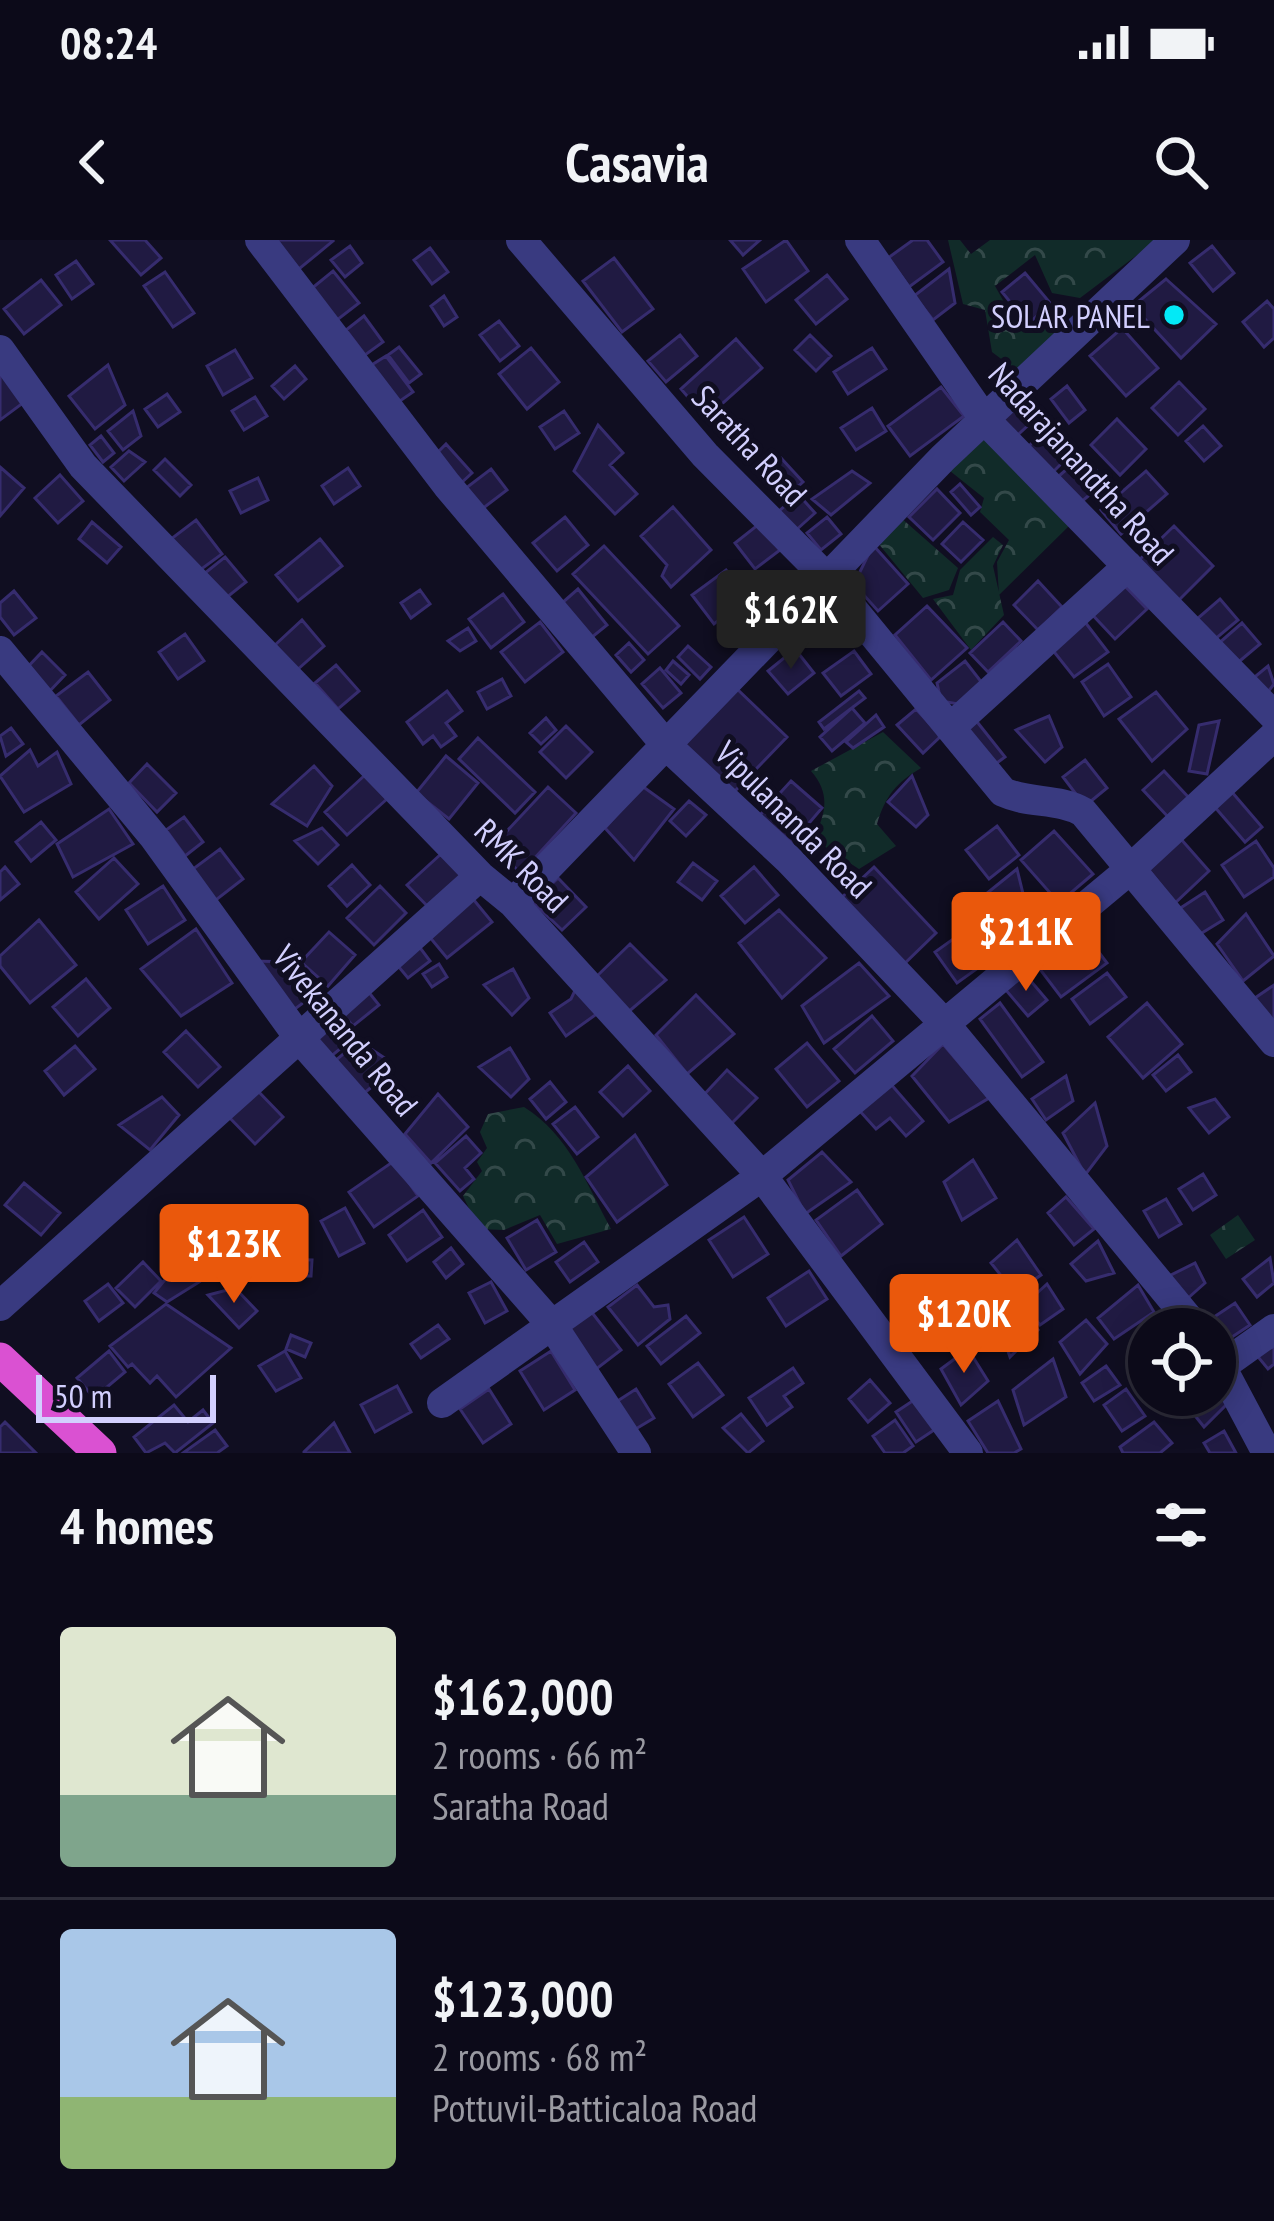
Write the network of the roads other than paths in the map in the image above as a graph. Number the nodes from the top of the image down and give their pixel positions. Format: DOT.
graph roads {
  1 [pos="260,240"];
  2 [pos="521,240"];
  3 [pos="860,240"];
  4 [pos="1175,240"];
  5 [pos="0,350"];
  6 [pos="986,420"];
  7 [pos="1128,566"];
  8 [pos="827,578"];
  9 [pos="0,651"];
  10 [pos="1274,716"];
  11 [pos="950,728"];
  12 [pos="1274,736"];
  13 [pos="666,745"];
  14 [pos="1127,872"];
  15 [pos="480,876"];
  16 [pos="513,903"];
  17 [pos="944,1023"];
  18 [pos="300,1039"];
  19 [pos="1274,1042"];
  20 [pos="762,1176"];
  21 [pos="0,1306"];
  22 [pos="1180,1308"];
  23 [pos="552,1325"];
  24 [pos="1274,1329"];
  25 [pos="1236,1350"];
  26 [pos="0,1359"];
  27 [pos="1236,1393"];
  28 [pos="442,1403"];
  29 [pos="100,1453"];
  30 [pos="636,1453"];
  31 [pos="968,1453"];
  32 [pos="1267,1453"];
  1 -- 13 [label="street, Vipulananda Road"];
  2 -- 8 [label="street, Saratha Road"];
  3 -- 6 [label="street, Nadarajanandtha Road"];
  4 -- 6 [label="street"];
  5 -- 15 [label="street, RMK Road"];
  6 -- 7 [label="street, Nadarajanandtha Road"];
  6 -- 8 [label="street"];
  7 -- 10 [label="street, Nadarajanandtha Road"];
  7 -- 11 [label="street"];
  8 -- 11 [label="street, Saratha Road"];
  8 -- 13 [label="street"];
  9 -- 18 [label="street, Vivekananda Road"];
  11 -- 14 [label="street, Saratha Road"];
  12 -- 14 [label="street"];
  13 -- 16 [label="street"];
  13 -- 17 [label="street, Vipulananda Road"];
  14 -- 17 [label="street"];
  14 -- 19 [label="street, Saratha Road"];
  15 -- 16 [label="street, RMK Road"];
  15 -- 18 [label="street"];
  16 -- 20 [label="street, RMK Road"];
  17 -- 20 [label="street"];
  17 -- 22 [label="street, Vipulananda Road"];
  18 -- 21 [label="street"];
  18 -- 23 [label="street, Vivekananda Road"];
  20 -- 23 [label="street"];
  20 -- 31 [label="street, RMK Road"];
  23 -- 28 [label="street"];
  23 -- 30 [label="street, Vivekananda Road"];
  24 -- 25 [label="street"];
  26 -- 29 [label="highway"];
  27 -- 32 [label="street"];
}
